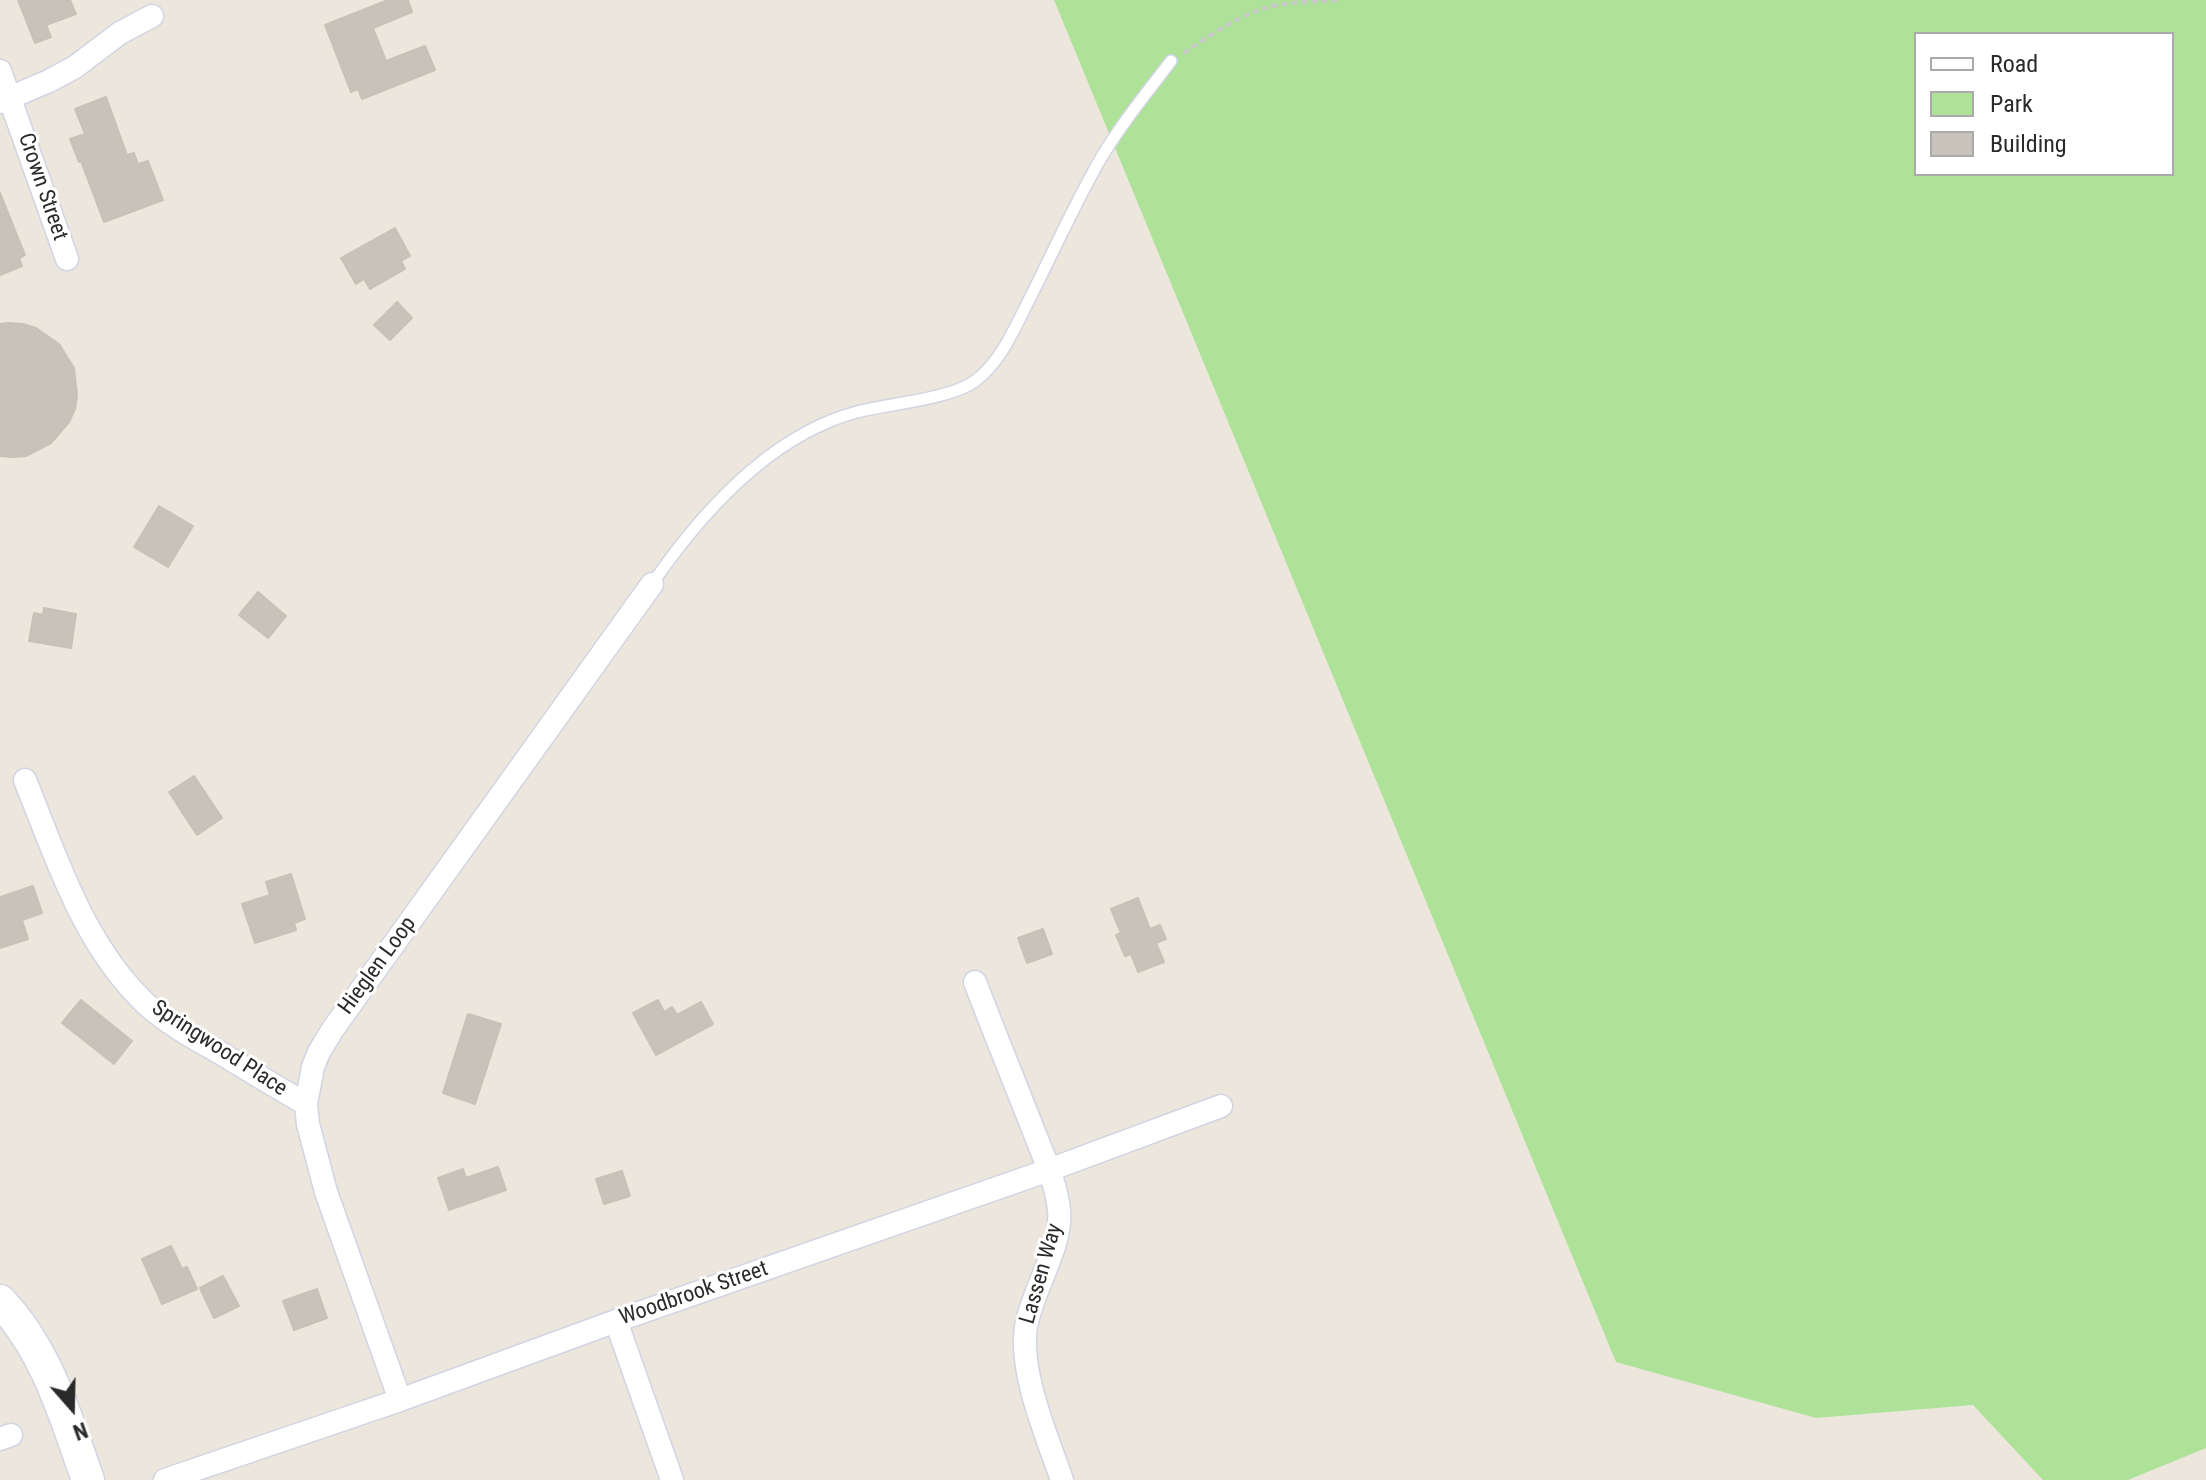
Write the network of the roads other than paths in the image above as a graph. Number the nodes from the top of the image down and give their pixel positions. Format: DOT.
graph roads {
  1 [pos="152,16"];
  2 [pos="1171,61"];
  3 [pos="0,71"];
  4 [pos="5,100"];
  5 [pos="67,259"];
  6 [pos="652,584"];
  7 [pos="25,780"];
  8 [pos="975,982"];
  9 [pos="306,1104"];
  10 [pos="1221,1106"];
  11 [pos="1049,1170"];
  12 [pos="0,1301"];
  13 [pos="616,1321"];
  14 [pos="400,1400"];
  15 [pos="88,1480"];
  16 [pos="165,1480"];
  17 [pos="672,1480"];
  18 [pos="1062,1480"];
  1 -- 4 [label="street"];
  2 -- 6 [label="lane"];
  3 -- 4 [label="street, Crown Street"];
  4 -- 5 [label="street, Crown Street"];
  6 -- 9 [label="street, Hieglen Loop"];
  7 -- 9 [label="street, Springwood Place"];
  8 -- 11 [label="street, Lassen Way"];
  9 -- 14 [label="street, Hieglen Loop"];
  10 -- 11 [label="street, Woodbrook Street"];
  11 -- 13 [label="street, Woodbrook Street"];
  11 -- 18 [label="street, Lassen Way"];
  12 -- 15 [label="main road"];
  13 -- 14 [label="street, Woodbrook Street"];
  13 -- 17 [label="street"];
  14 -- 16 [label="street, Woodbrook Street"];
}
